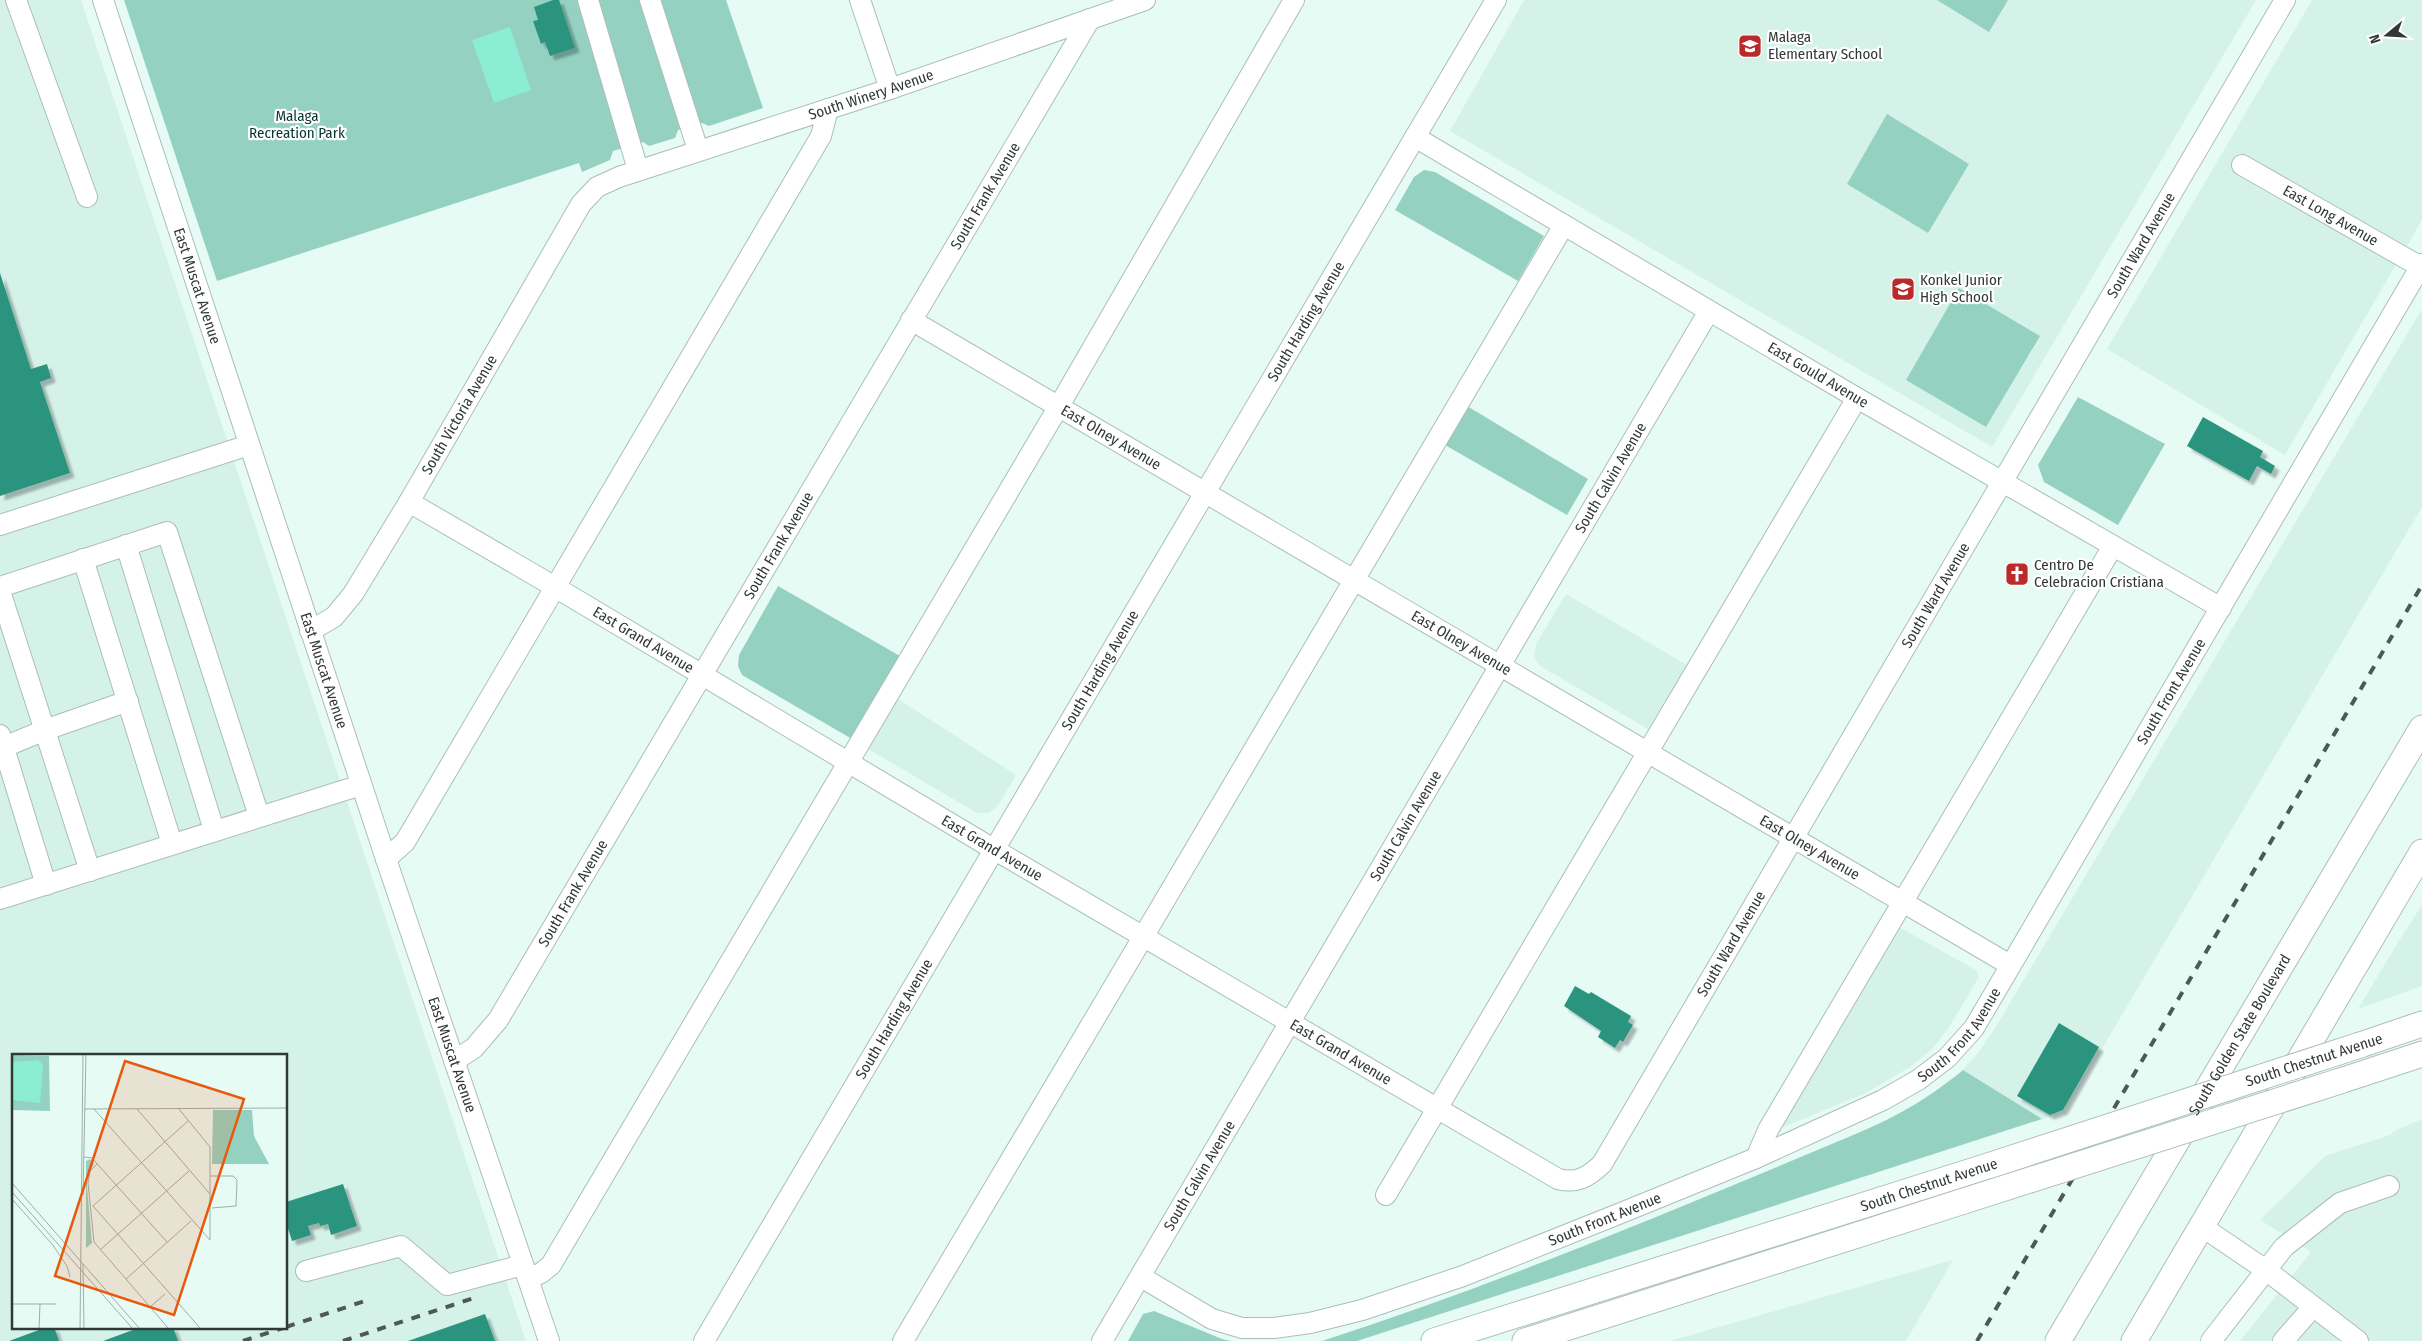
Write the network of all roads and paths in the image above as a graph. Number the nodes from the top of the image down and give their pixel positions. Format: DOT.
graph roads {
  1 [pos="16,0"];
  2 [pos="103,0"];
  3 [pos="588,0"];
  4 [pos="650,0"];
  5 [pos="860,0"];
  6 [pos="1145,0"];
  7 [pos="1294,0"];
  8 [pos="1496,0"];
  9 [pos="2285,0"];
  10 [pos="1090,19"];
  11 [pos="890,89"];
  12 [pos="828,109"];
  13 [pos="1414,137"];
  14 [pos="698,150"];
  15 [pos="2242,165"];
  16 [pos="638,170"];
  17 [pos="597,186"];
  18 [pos="87,197"];
  19 [pos="1564,225"];
  20 [pos="2421,266"];
  21 [pos="1710,311"];
  22 [pos="911,320"];
  23 [pos="1857,398"];
  24 [pos="1059,406"];
  25 [pos="249,445"];
  26 [pos="2003,482"];
  27 [pos="1206,493"];
  28 [pos="409,502"];
  29 [pos="0,525"];
  30 [pos="126,545"];
  31 [pos="2113,546"];
  32 [pos="83,559"];
  33 [pos="1353,579"];
  34 [pos="0,587"];
  35 [pos="556,587"];
  36 [pos="0,590"];
  37 [pos="2222,608"];
  38 [pos="310,631"];
  39 [pos="1500,666"];
  40 [pos="702,676"];
  41 [pos="128,701"];
  42 [pos="2422,728"];
  43 [pos="45,730"];
  44 [pos="2,741"];
  45 [pos="1647,752"];
  46 [pos="849,763"];
  47 [pos="361,785"];
  48 [pos="259,816"];
  49 [pos="214,830"];
  50 [pos="1794,837"];
  51 [pos="172,844"];
  52 [pos="995,850"];
  53 [pos="2422,852"];
  54 [pos="386,858"];
  55 [pos="90,871"];
  56 [pos="46,884"];
  57 [pos="0,899"];
  58 [pos="1904,902"];
  59 [pos="1145,936"];
  60 [pos="2010,965"];
  61 [pos="1290,1021"];
  62 [pos="2422,1024"];
  63 [pos="2422,1054"];
  64 [pos="454,1061"];
  65 [pos="1438,1107"];
  66 [pos="1756,1158"];
  67 [pos="1579,1180"];
  68 [pos="2389,1186"];
  69 [pos="1386,1194"];
  70 [pos="2201,1226"];
  71 [pos="306,1270"];
  72 [pos="2266,1270"];
  73 [pos="525,1272"];
  74 [pos="1141,1278"];
  75 [pos="2313,1307"];
  76 [pos="2288,1339"];
  77 [pos="549,1341"];
  78 [pos="704,1341"];
  79 [pos="903,1341"];
  80 [pos="1102,1341"];
  81 [pos="1434,1341"];
  82 [pos="1525,1341"];
  83 [pos="2058,1341"];
  84 [pos="2134,1341"];
  85 [pos="2211,1341"];
  86 [pos="2272,1341"];
  87 [pos="2358,1341"];
  1 -- 18 [label="street"];
  2 -- 25 [label="street, East Muscat Avenue"];
  3 -- 16 [label="street"];
  4 -- 14 [label="street"];
  5 -- 11 [label="street"];
  6 -- 10 [label="street, South Winery Avenue"];
  7 -- 24 [label="street"];
  8 -- 13 [label="street, South Harding Avenue"];
  9 -- 26 [label="street, South Ward Avenue"];
  10 -- 11 [label="street, South Winery Avenue"];
  10 -- 22 [label="street, South Frank Avenue"];
  11 -- 12 [label="street, South Winery Avenue"];
  12 -- 14 [label="street, South Winery Avenue"];
  12 -- 35 [label="street"];
  13 -- 19 [label="street, East Gould Avenue"];
  13 -- 27 [label="street, South Harding Avenue"];
  14 -- 16 [label="street, South Winery Avenue"];
  15 -- 20 [label="street, East Long Avenue"];
  16 -- 17 [label="street, South Winery Avenue"];
  17 -- 28 [label="street, South Victoria Avenue"];
  19 -- 21 [label="street, East Gould Avenue"];
  19 -- 33 [label="street"];
  20 -- 37 [label="street, South Front Avenue"];
  21 -- 23 [label="street, East Gould Avenue"];
  21 -- 39 [label="street, South Calvin Avenue"];
  22 -- 24 [label="street, East Olney Avenue"];
  22 -- 40 [label="street, South Frank Avenue"];
  23 -- 26 [label="street, East Gould Avenue"];
  23 -- 45 [label="street"];
  24 -- 27 [label="street, East Olney Avenue"];
  24 -- 46 [label="street"];
  25 -- 29 [label="street"];
  25 -- 38 [label="street, East Muscat Avenue"];
  26 -- 31 [label="street, East Gould Avenue"];
  26 -- 50 [label="street, South Ward Avenue"];
  27 -- 33 [label="street, East Olney Avenue"];
  27 -- 52 [label="street, South Harding Avenue"];
  28 -- 35 [label="street, East Grand Avenue"];
  28 -- 38 [label="street, South Victoria Avenue"];
  30 -- 32 [label="street"];
  30 -- 48 [label="street"];
  30 -- 49 [label="street"];
  31 -- 37 [label="street, East Gould Avenue"];
  31 -- 58 [label="street"];
  32 -- 34 [label="street"];
  32 -- 41 [label="street"];
  33 -- 39 [label="street, East Olney Avenue"];
  33 -- 59 [label="street"];
  35 -- 40 [label="street, East Grand Avenue"];
  35 -- 54 [label="street"];
  36 -- 43 [label="street"];
  37 -- 60 [label="street, South Front Avenue"];
  38 -- 47 [label="street, East Muscat Avenue"];
  39 -- 45 [label="street, East Olney Avenue"];
  39 -- 61 [label="street, South Calvin Avenue"];
  40 -- 46 [label="street, East Grand Avenue"];
  40 -- 64 [label="street, South Frank Avenue"];
  41 -- 43 [label="street"];
  41 -- 51 [label="street"];
  42 -- 83 [label="main road, South Golden State Boulevard"];
  43 -- 44 [label="street"];
  43 -- 55 [label="street"];
  44 -- 56 [label="street"];
  45 -- 50 [label="street, East Olney Avenue"];
  45 -- 65 [label="street"];
  46 -- 52 [label="street, East Grand Avenue"];
  46 -- 73 [label="street"];
  47 -- 48 [label="street"];
  47 -- 54 [label="street, East Muscat Avenue"];
  48 -- 49 [label="street"];
  49 -- 51 [label="street"];
  50 -- 58 [label="street, East Olney Avenue"];
  50 -- 67 [label="street, South Ward Avenue"];
  51 -- 55 [label="street"];
  52 -- 59 [label="street, East Grand Avenue"];
  52 -- 78 [label="street, South Harding Avenue"];
  53 -- 70 [label="main road"];
  54 -- 64 [label="street, East Muscat Avenue"];
  55 -- 56 [label="street"];
  56 -- 57 [label="street"];
  58 -- 60 [label="street, East Olney Avenue"];
  58 -- 66 [label="street"];
  59 -- 61 [label="street, East Grand Avenue"];
  59 -- 79 [label="street"];
  60 -- 66 [label="street, South Front Avenue"];
  61 -- 65 [label="street, East Grand Avenue"];
  61 -- 74 [label="street, South Calvin Avenue"];
  62 -- 81 [label="main road, South Chestnut Avenue, bridge"];
  63 -- 82 [label="main road, South Chestnut Avenue, bridge"];
  64 -- 73 [label="street, East Muscat Avenue"];
  65 -- 67 [label="street, East Grand Avenue"];
  65 -- 69 [label="street"];
  66 -- 74 [label="street, South Front Avenue"];
  68 -- 72 [label="street"];
  70 -- 72 [label="street"];
  70 -- 84 [label="main road"];
  71 -- 73 [label="street"];
  72 -- 75 [label="street"];
  72 -- 85 [label="street"];
  73 -- 77 [label="street, East Muscat Avenue"];
  74 -- 80 [label="street, South Calvin Avenue"];
  75 -- 76 [label="street"];
  75 -- 87 [label="street"];
  76 -- 86 [label="street"];
}
